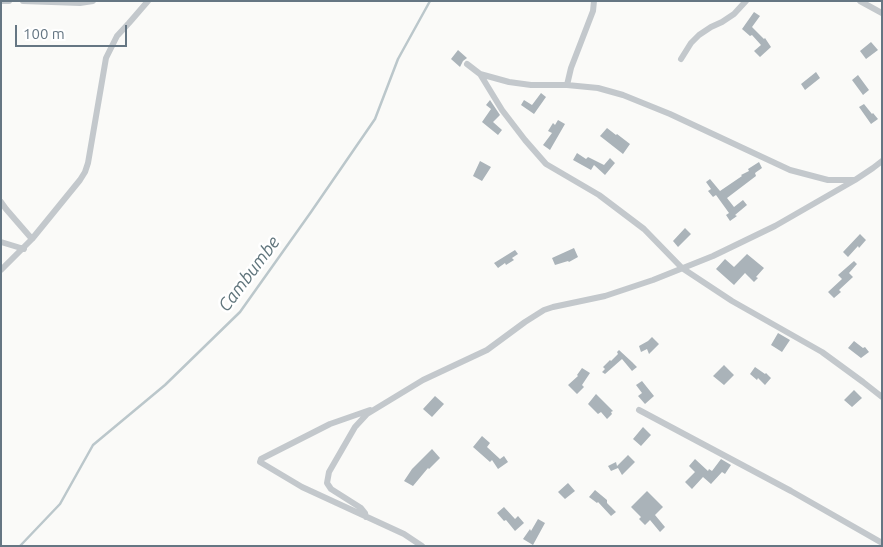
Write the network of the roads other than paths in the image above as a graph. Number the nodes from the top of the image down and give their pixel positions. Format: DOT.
graph roads {
  1 [pos="1,1"];
  2 [pos="9,1"];
  3 [pos="23,1"];
  4 [pos="93,1"];
  5 [pos="148,1"];
  6 [pos="594,1"];
  7 [pos="746,1"];
  8 [pos="860,1"];
  9 [pos="882,13"];
  10 [pos="681,59"];
  11 [pos="467,64"];
  12 [pos="480,74"];
  13 [pos="567,85"];
  14 [pos="882,161"];
  15 [pos="855,180"];
  16 [pos="1,202"];
  17 [pos="32,240"];
  18 [pos="1,242"];
  19 [pos="24,249"];
  20 [pos="682,268"];
  21 [pos="1,270"];
  22 [pos="881,395"];
  23 [pos="376,408"];
  24 [pos="638,410"];
  25 [pos="366,517"];
  26 [pos="882,543"];
  27 [pos="422,546"];
  1 -- 2 [label="street"];
  3 -- 4 [label="street"];
  5 -- 17 [label="street"];
  6 -- 13 [label="street"];
  7 -- 10 [label="street"];
  8 -- 9 [label="street"];
  11 -- 12 [label="street"];
  12 -- 13 [label="street"];
  12 -- 20 [label="street"];
  13 -- 15 [label="street"];
  14 -- 15 [label="street"];
  15 -- 20 [label="street"];
  16 -- 17 [label="street"];
  17 -- 19 [label="street"];
  18 -- 19 [label="street"];
  19 -- 21 [label="street"];
  20 -- 22 [label="street"];
  20 -- 23 [label="street"];
  23 -- 25 [label="street"];
  23 -- 25 [label="street"];
  24 -- 26 [label="street"];
  25 -- 27 [label="street"];
}
